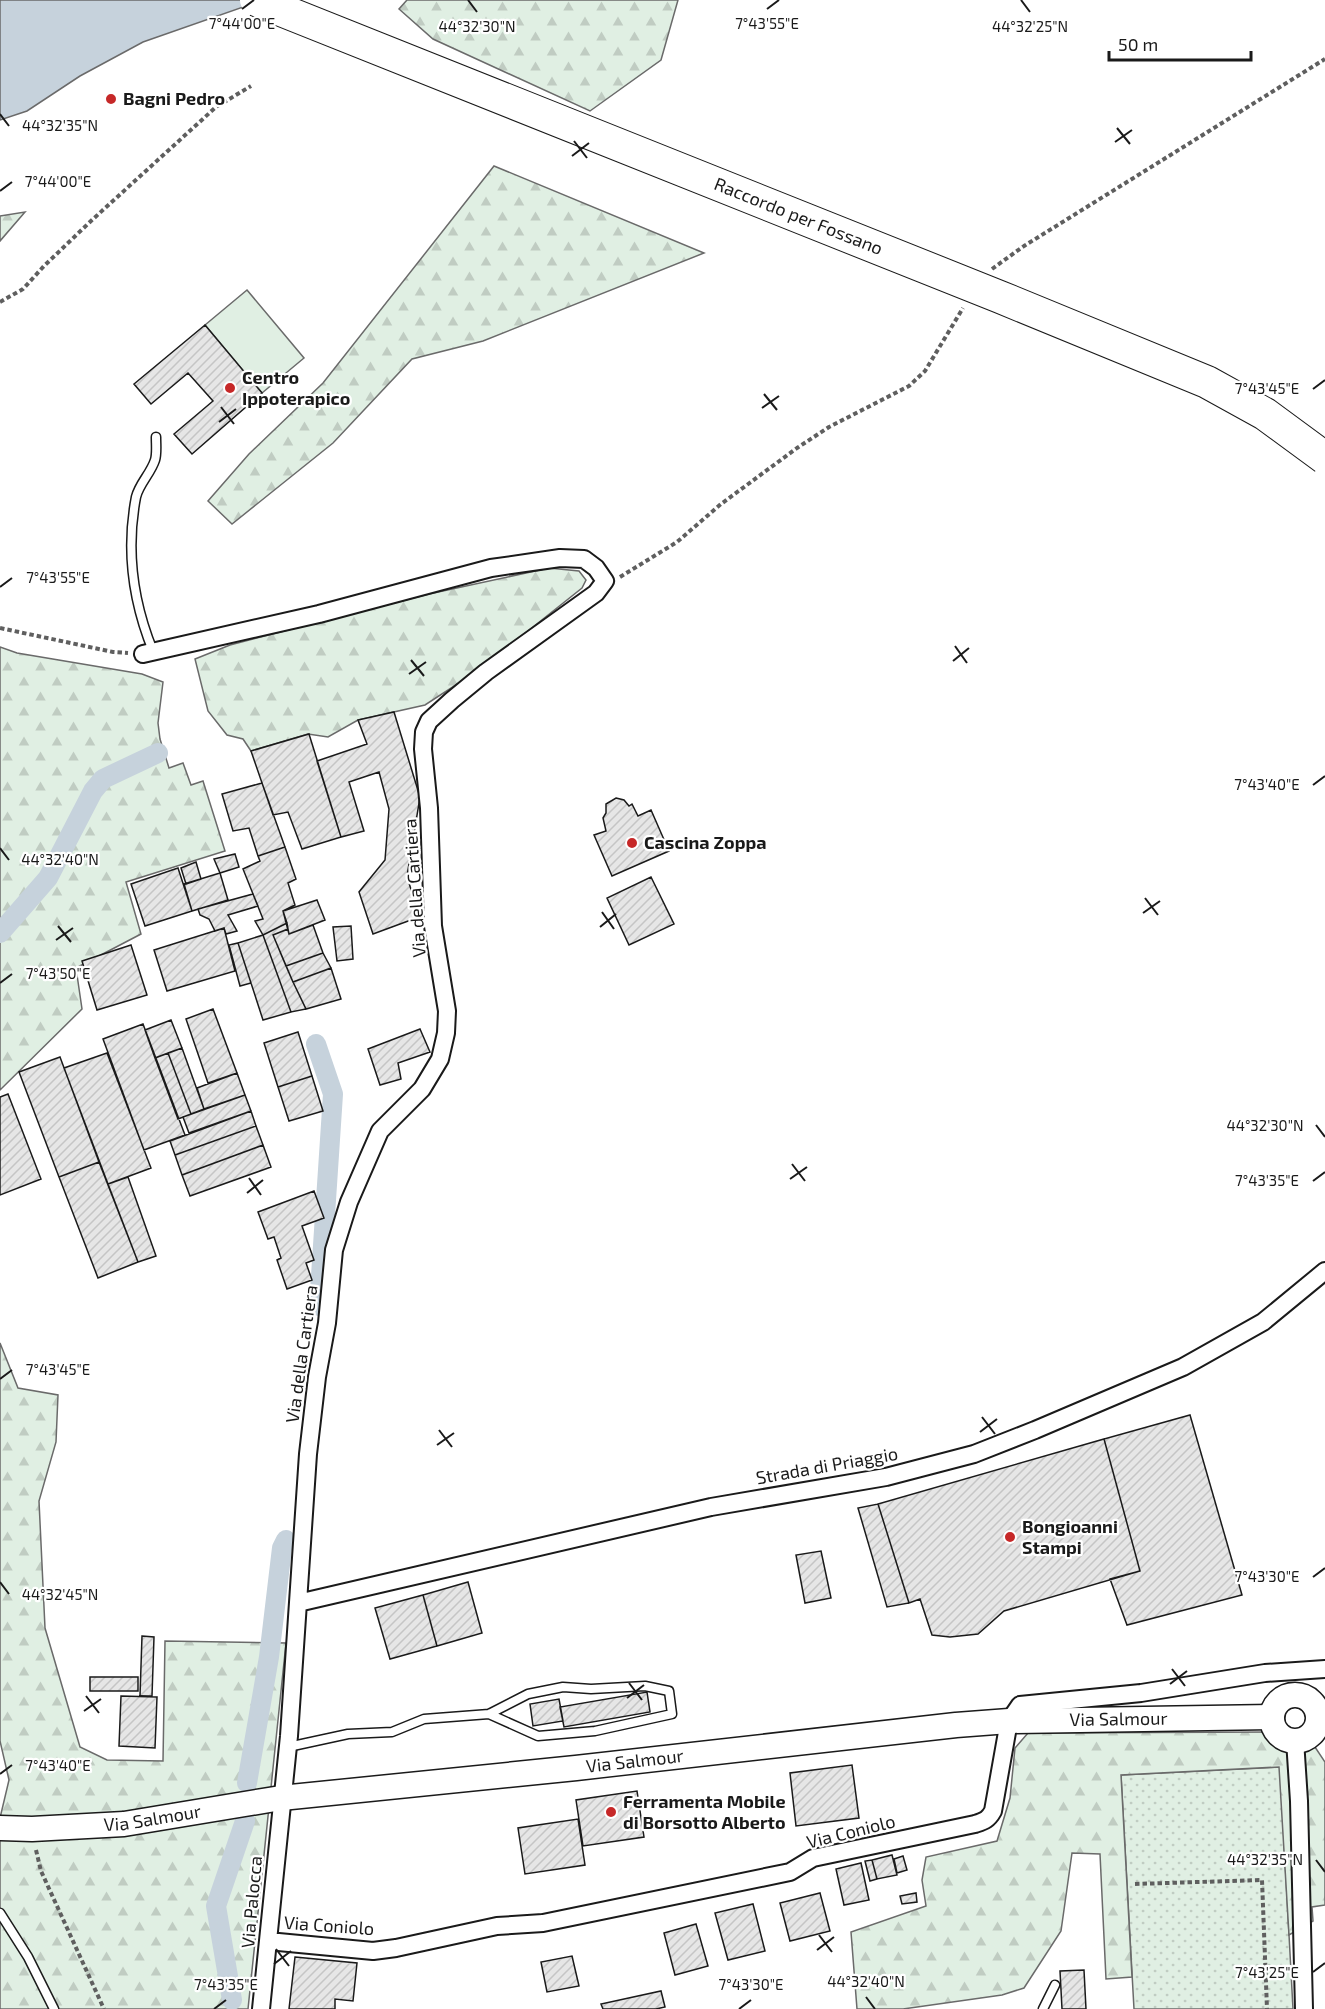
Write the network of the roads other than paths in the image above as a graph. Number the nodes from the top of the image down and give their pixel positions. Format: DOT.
graph roads {
  1 [pos="256,0"];
  2 [pos="156,438"];
  3 [pos="1325,458"];
  4 [pos="148,652"];
  5 [pos="1325,1271"];
  6 [pos="298,1603"];
  7 [pos="1325,1669"];
  8 [pos="489,1714"];
  9 [pos="1321,1716"];
  10 [pos="1272,1717"];
  11 [pos="1009,1721"];
  12 [pos="1295,1740"];
  13 [pos="288,1747"];
  14 [pos="281,1798"];
  15 [pos="0,1828"];
  16 [pos="0,1913"];
  17 [pos="268,1941"];
  18 [pos="1055,1985"];
  19 [pos="54,2009"];
  20 [pos="261,2009"];
  21 [pos="1043,2009"];
  22 [pos="1304,2009"];
  1 -- 3 [label="highway, Raccordo per Fossano, bridge"];
  2 -- 4 [label="lane"];
  4 -- 6 [label="street, Via della Cartiera"];
  5 -- 6 [label="street, Strada di Priaggio"];
  6 -- 13 [label="street, Via della Cartiera"];
  7 -- 11 [label="street"];
  8 -- 8 [label="lane"];
  8 -- 13 [label="lane"];
  9 -- 10 [label="main road"];
  9 -- 12 [label="main road"];
  10 -- 11 [label="main road, Via Salmour"];
  10 -- 12 [label="main road"];
  11 -- 14 [label="main road, Via Salmour"];
  11 -- 17 [label="street, Via Coniolo"];
  12 -- 22 [label="street"];
  13 -- 14 [label="street, Via della Cartiera"];
  14 -- 15 [label="main road, Via Salmour"];
  14 -- 17 [label="street, Via Palocca"];
  16 -- 19 [label="lane"];
  17 -- 20 [label="street, Via Palocca"];
  18 -- 21 [label="lane"];
}
